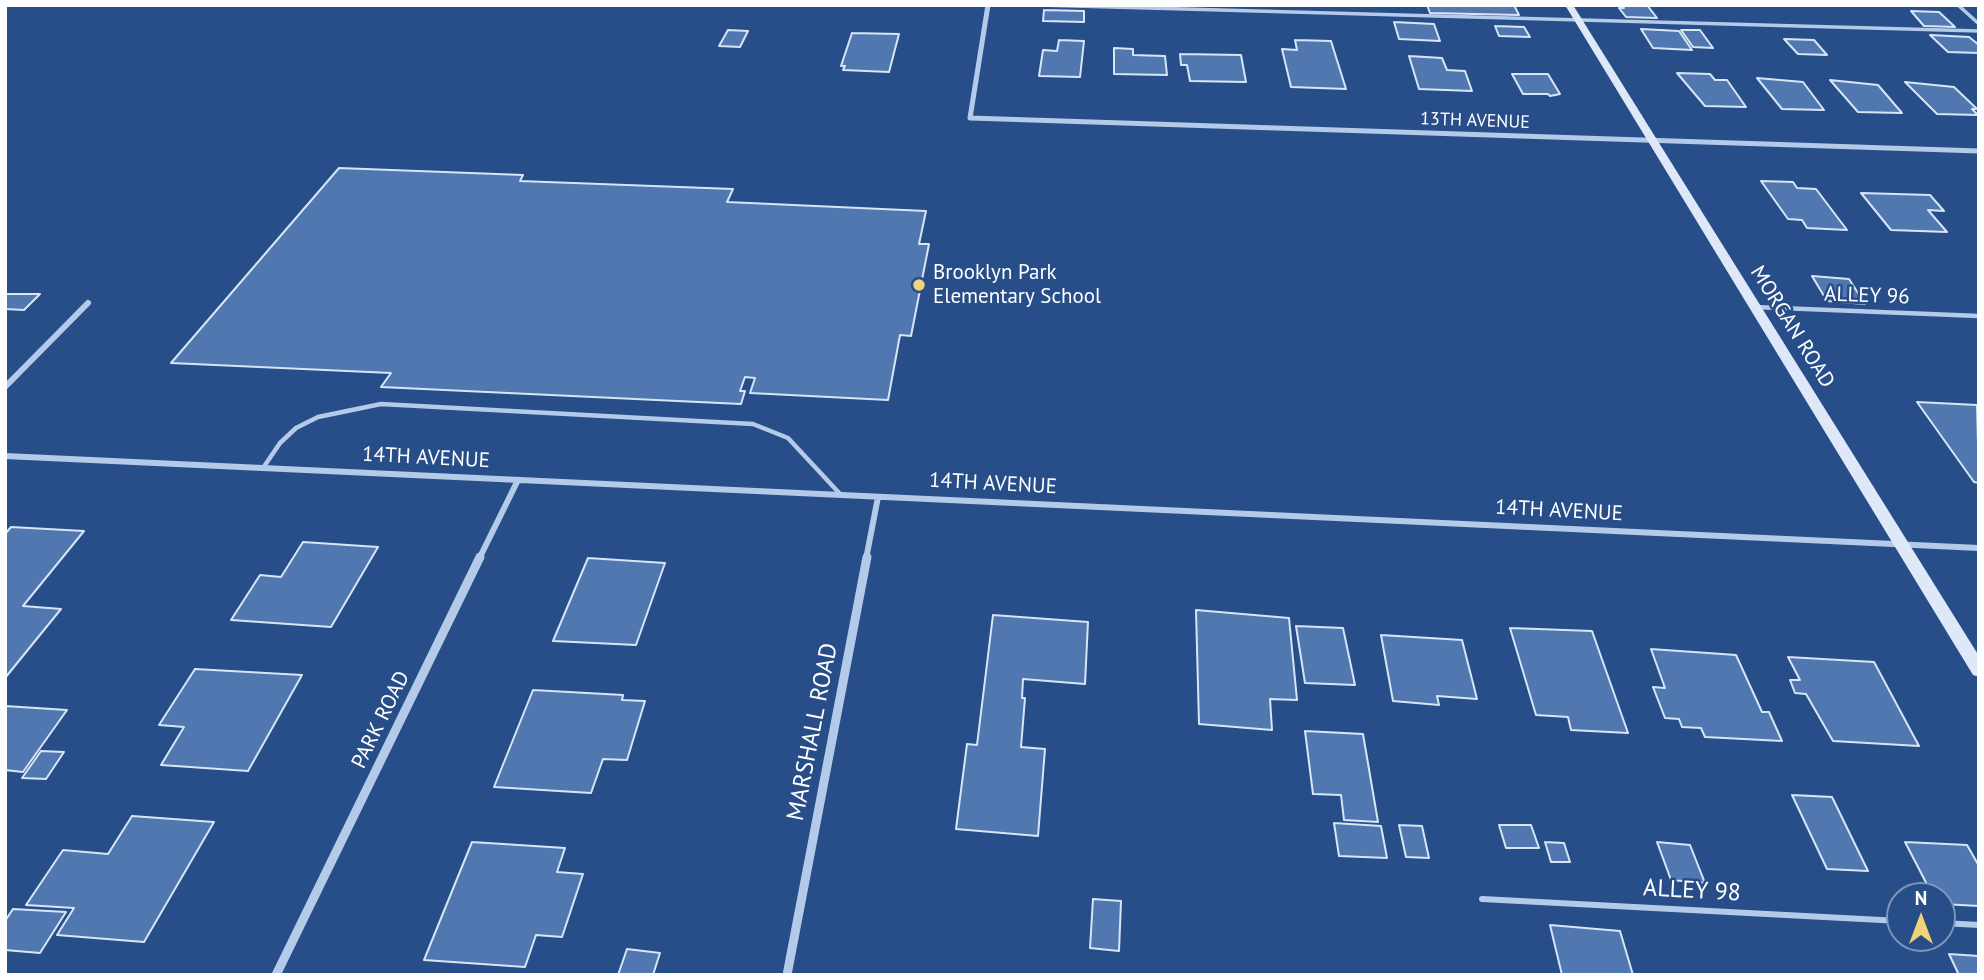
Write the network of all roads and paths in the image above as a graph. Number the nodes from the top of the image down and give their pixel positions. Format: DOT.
graph roads {
  1 [pos="988,5"];
  2 [pos="1039,5"];
  3 [pos="1569,5"];
  4 [pos="1958,5"];
  5 [pos="1578,20"];
  6 [pos="1979,24"];
  7 [pos="1979,31"];
  8 [pos="1653,141"];
  9 [pos="1979,151"];
  10 [pos="88,303"];
  11 [pos="1755,307"];
  12 [pos="1979,316"];
  13 [pos="5,387"];
  14 [pos="5,456"];
  15 [pos="263,468"];
  16 [pos="518,480"];
  17 [pos="841,495"];
  18 [pos="878,496"];
  19 [pos="1902,545"];
  20 [pos="1979,548"];
  21 [pos="1979,670"];
  22 [pos="1482,899"];
  23 [pos="1886,920"];
  24 [pos="1956,924"];
  25 [pos="1979,925"];
  26 [pos="276,975"];
  27 [pos="787,975"];
  1 -- 8 [label="street, 13TH AVENUE"];
  2 -- 5 [label="lane"];
  3 -- 5 [label="street, MORGAN ROAD"];
  4 -- 6 [label="lane"];
  5 -- 7 [label="lane"];
  5 -- 8 [label="street, MORGAN ROAD"];
  8 -- 9 [label="street, 13TH AVENUE"];
  8 -- 11 [label="street, MORGAN ROAD"];
  10 -- 13 [label="street"];
  11 -- 12 [label="lane, ALLEY 96"];
  11 -- 19 [label="street, MORGAN ROAD"];
  14 -- 15 [label="street, 14TH AVENUE"];
  15 -- 16 [label="street, 14TH AVENUE"];
  15 -- 17 [label="lane"];
  16 -- 17 [label="street, 14TH AVENUE"];
  16 -- 26 [label="street, PARK ROAD"];
  17 -- 18 [label="street, 14TH AVENUE"];
  18 -- 19 [label="street, 14TH AVENUE"];
  18 -- 27 [label="street, MARSHALL ROAD"];
  19 -- 20 [label="street, 14TH AVENUE"];
  19 -- 21 [label="street, MORGAN ROAD"];
  22 -- 23 [label="lane, ALLEY 98"];
  24 -- 25 [label="lane"];
}
